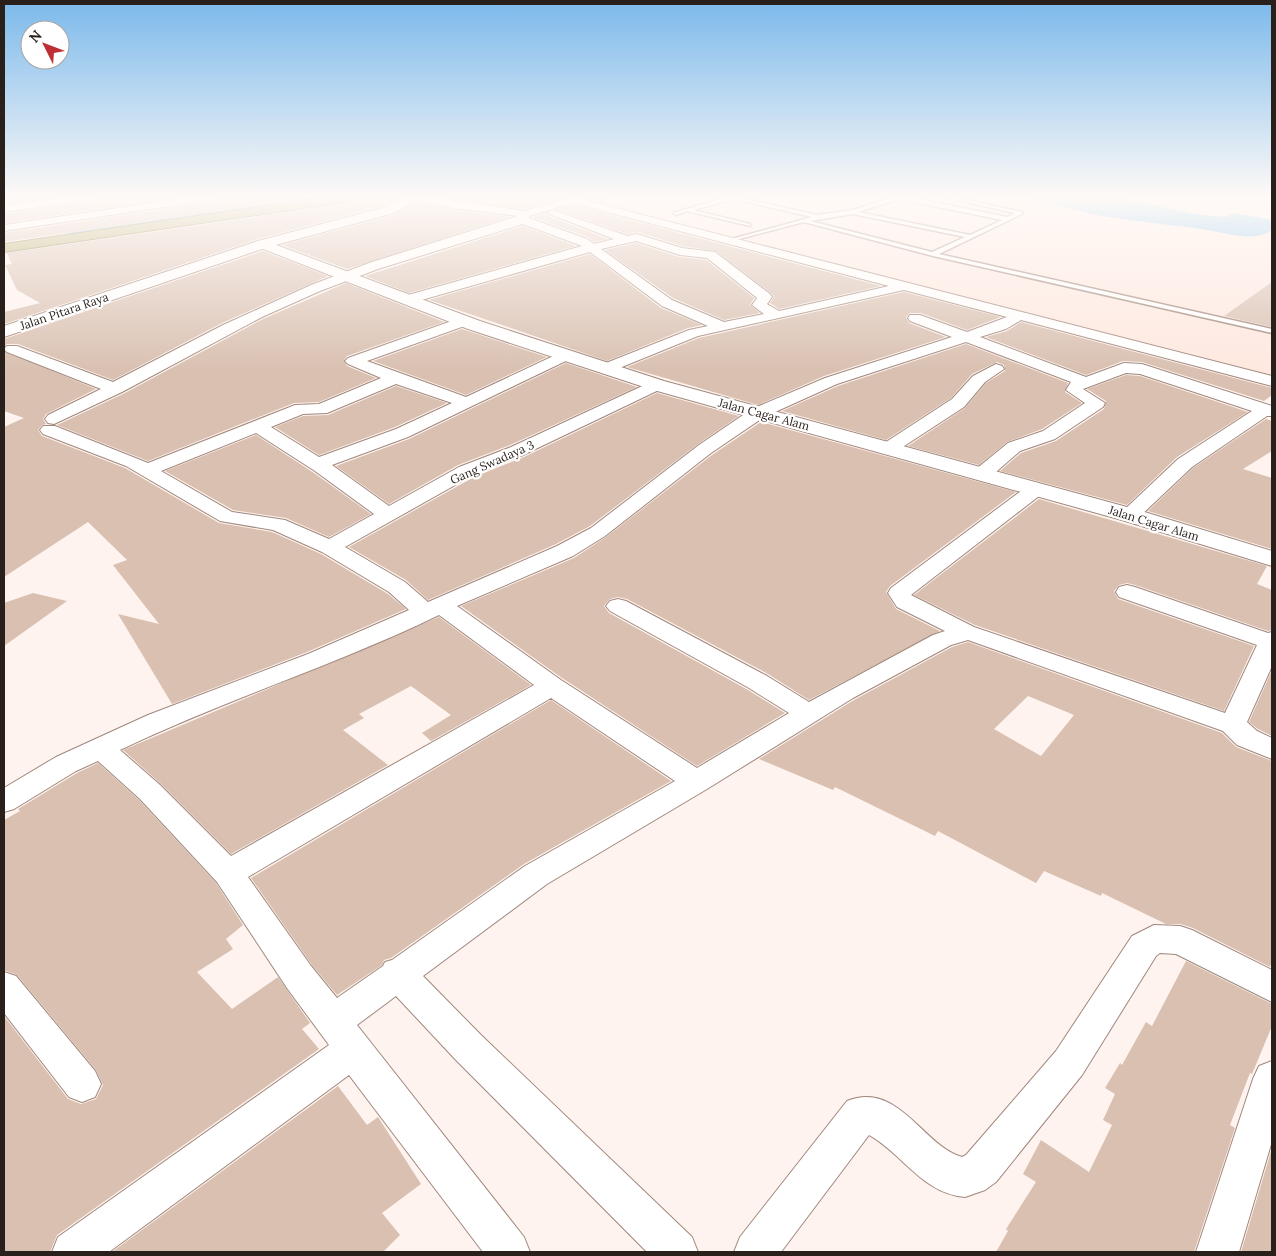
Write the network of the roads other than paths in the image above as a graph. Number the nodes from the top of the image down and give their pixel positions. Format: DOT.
graph roads {
  1 [pos="232,255"];
  2 [pos="290,255"];
  3 [pos="412,255"];
  4 [pos="568,255"];
  5 [pos="601,255"];
  6 [pos="708,255"];
  7 [pos="783,255"];
  8 [pos="936,255"];
  9 [pos="346,277"];
  10 [pos="904,286"];
  11 [pos="406,300"];
  12 [pos="776,315"];
  13 [pos="1019,316"];
  14 [pos="915,318"];
  15 [pos="465,321"];
  16 [pos="721,326"];
  17 [pos="1272,331"];
  18 [pos="4,332"];
  19 [pos="963,338"];
  20 [pos="12,349"];
  21 [pos="566,355"];
  22 [pos="607,368"];
  23 [pos="996,369"];
  24 [pos="396,378"];
  25 [pos="1272,381"];
  26 [pos="1085,382"];
  27 [pos="657,384"];
  28 [pos="116,389"];
  29 [pos="466,402"];
  30 [pos="1269,410"];
  31 [pos="758,413"];
  32 [pos="258,426"];
  33 [pos="889,448"];
  34 [pos="317,464"];
  35 [pos="146,470"];
  36 [pos="982,474"];
  37 [pos="1036,489"];
  38 [pos="389,515"];
  39 [pos="1130,515"];
  40 [pos="330,547"];
  41 [pos="1272,559"];
  42 [pos="1127,592"];
  43 [pos="618,606"];
  44 [pos="434,610"];
  45 [pos="967,633"];
  46 [pos="1272,640"];
  47 [pos="1264,677"];
  48 [pos="552,686"];
  49 [pos="808,713"];
  50 [pos="1230,722"];
  51 [pos="100,747"];
  52 [pos="1272,749"];
  53 [pos="697,782"];
  54 [pos="4,801"];
  55 [pos="228,873"];
  56 [pos="397,973"];
  57 [pos="4,987"];
  58 [pos="1272,987"];
  59 [pos="343,1035"];
  60 [pos="1272,1079"];
  61 [pos="82,1084"];
  62 [pos="73,1252"];
  63 [pos="509,1252"];
  64 [pos="677,1252"];
  65 [pos="755,1252"];
  66 [pos="1217,1252"];
  1 -- 18 [label="street, Jalan Pitara Raya"];
  2 -- 9 [label="street, Jalan Cagar Alam"];
  3 -- 9 [label="street"];
  4 -- 11 [label="street"];
  5 -- 16 [label="street"];
  6 -- 12 [label="street"];
  7 -- 10 [label="street"];
  8 -- 17 [label="lane"];
  9 -- 11 [label="street, Jalan Cagar Alam"];
  9 -- 28 [label="street"];
  10 -- 12 [label="street"];
  10 -- 13 [label="street"];
  11 -- 15 [label="street, Jalan Cagar Alam"];
  12 -- 16 [label="street"];
  13 -- 19 [label="street"];
  13 -- 25 [label="street"];
  14 -- 19 [label="street"];
  15 -- 21 [label="street, Jalan Cagar Alam"];
  15 -- 24 [label="street"];
  16 -- 22 [label="street"];
  19 -- 26 [label="street"];
  19 -- 31 [label="street"];
  20 -- 28 [label="street"];
  21 -- 22 [label="street, Jalan Cagar Alam"];
  21 -- 29 [label="street"];
  22 -- 27 [label="street, Jalan Cagar Alam"];
  23 -- 33 [label="street"];
  24 -- 29 [label="street"];
  24 -- 32 [label="street"];
  26 -- 30 [label="street"];
  26 -- 36 [label="street"];
  27 -- 31 [label="street, Jalan Cagar Alam"];
  27 -- 38 [label="street, Gang Swadaya 3"];
  28 -- 35 [label="street"];
  29 -- 34 [label="street"];
  30 -- 39 [label="street"];
  31 -- 33 [label="street, Jalan Cagar Alam"];
  31 -- 44 [label="street"];
  32 -- 34 [label="street"];
  32 -- 35 [label="street"];
  33 -- 36 [label="street, Jalan Cagar Alam"];
  34 -- 38 [label="street"];
  35 -- 40 [label="street"];
  36 -- 37 [label="street, Jalan Cagar Alam"];
  37 -- 39 [label="street, Jalan Cagar Alam"];
  37 -- 45 [label="street"];
  38 -- 40 [label="street, Gang Swadaya 3"];
  39 -- 41 [label="street, Jalan Cagar Alam"];
  40 -- 44 [label="street"];
  42 -- 46 [label="street"];
  43 -- 49 [label="street"];
  44 -- 48 [label="street"];
  44 -- 51 [label="street"];
  45 -- 49 [label="street"];
  45 -- 50 [label="street"];
  46 -- 47 [label="street"];
  47 -- 50 [label="street"];
  48 -- 53 [label="street"];
  48 -- 55 [label="street"];
  49 -- 53 [label="street"];
  50 -- 52 [label="street"];
  51 -- 54 [label="street"];
  51 -- 55 [label="street"];
  53 -- 56 [label="street"];
  55 -- 59 [label="street"];
  56 -- 59 [label="street"];
  56 -- 64 [label="street"];
  57 -- 61 [label="street"];
  58 -- 65 [label="street"];
  59 -- 62 [label="street"];
  59 -- 63 [label="street"];
  60 -- 66 [label="street"];
}
